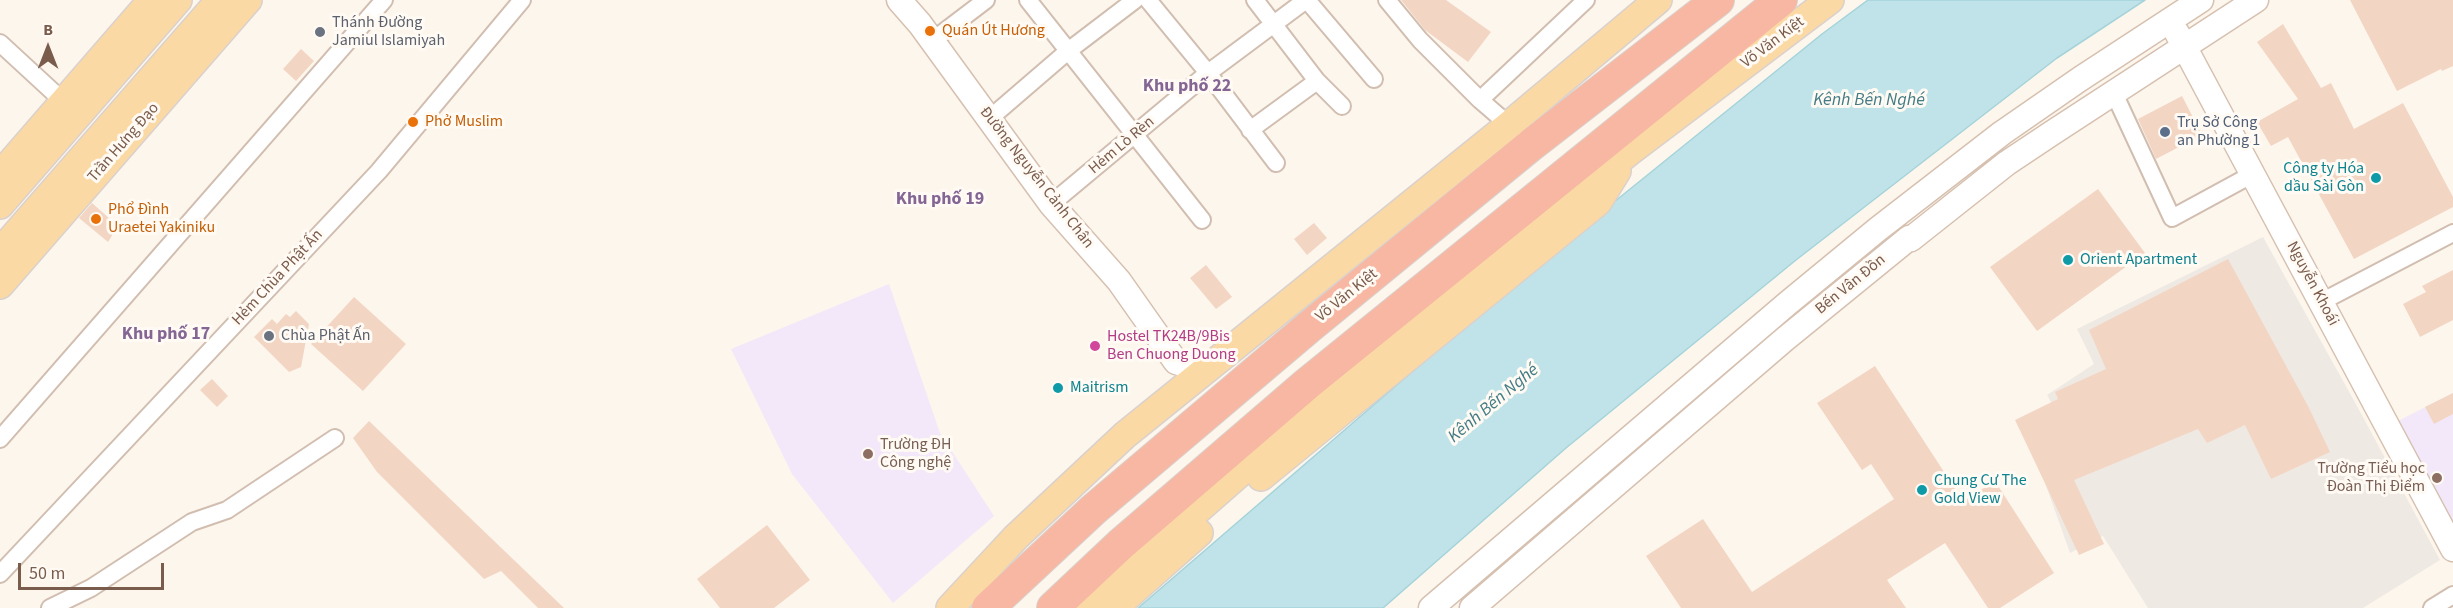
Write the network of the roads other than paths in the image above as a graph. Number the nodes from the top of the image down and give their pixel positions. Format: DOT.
graph roads {
  1 [pos="152,0"];
  2 [pos="178,0"];
  3 [pos="220,0"];
  4 [pos="248,0"];
  5 [pos="384,0"];
  6 [pos="522,0"];
  7 [pos="899,0"];
  8 [pos="986,0"];
  9 [pos="1028,0"];
  10 [pos="1135,0"];
  11 [pos="1148,0"];
  12 [pos="1255,0"];
  13 [pos="1307,0"];
  14 [pos="1387,0"];
  15 [pos="1586,0"];
  16 [pos="1659,0"];
  17 [pos="1718,0"];
  18 [pos="1781,0"];
  19 [pos="1830,0"];
  20 [pos="2201,0"];
  21 [pos="2256,0"];
  22 [pos="2169,20"];
  23 [pos="1274,24"];
  24 [pos="932,41"];
  25 [pos="0,43"];
  26 [pos="2185,46"];
  27 [pos="1068,51"];
  28 [pos="181,61"];
  29 [pos="1208,73"];
  30 [pos="1374,79"];
  31 [pos="1317,81"];
  32 [pos="2113,91"];
  33 [pos="1480,100"];
  34 [pos="1342,106"];
  35 [pos="71,108"];
  36 [pos="989,119"];
  37 [pos="1509,125"];
  38 [pos="1250,130"];
  39 [pos="1134,136"];
  40 [pos="110,142"];
  41 [pos="1629,152"];
  42 [pos="1275,163"];
  43 [pos="2253,174"];
  44 [pos="0,175"];
  45 [pos="1051,204"];
  46 [pos="0,205"];
  47 [pos="1202,220"];
  48 [pos="2453,233"];
  49 [pos="3,268"];
  50 [pos="2321,302"];
  51 [pos="1176,362"];
  52 [pos="1204,370"];
  53 [pos="1175,394"];
  54 [pos="335,438"];
  55 [pos="0,439"];
  56 [pos="2453,549"];
  57 [pos="0,573"];
  58 [pos="2453,595"];
  59 [pos="50,608"];
  60 [pos="950,608"];
  61 [pos="988,608"];
  62 [pos="1053,608"];
  63 [pos="1086,608"];
  64 [pos="1114,608"];
  65 [pos="1431,608"];
  66 [pos="1472,608"];
  67 [pos="2432,608"];
  1 -- 35 [label="main road"];
  2 -- 35 [label="main road"];
  3 -- 28 [label="main road, Trần Hưng Đạo"];
  4 -- 28 [label="main road, Trần Hưng Đạo"];
  5 -- 55 [label="street"];
  6 -- 57 [label="street, Hẻm Chùa Phật Ấn"];
  7 -- 24 [label="main road, Đường Nguyễn Cảnh Chân"];
  8 -- 24 [label="street"];
  9 -- 27 [label="street"];
  10 -- 27 [label="street"];
  11 -- 29 [label="street"];
  12 -- 23 [label="street"];
  13 -- 23 [label="street, Hẻm Lò Rèn"];
  13 -- 30 [label="street"];
  14 -- 33 [label="street"];
  15 -- 33 [label="street"];
  16 -- 37 [label="main road, Võ Văn Kiệt"];
  17 -- 61 [label="highway, Võ Văn Kiệt"];
  18 -- 62 [label="highway, Võ Văn Kiệt"];
  19 -- 41 [label="main road, Võ Văn Kiệt"];
  20 -- 22 [label="main road, Bến Vân Đồn"];
  21 -- 26 [label="main road, Bến Vân Đồn"];
  22 -- 26 [label="main road, Nguyễn Khoái"];
  22 -- 65 [label="main road, Bến Vân Đồn"];
  23 -- 29 [label="street, Hẻm Lò Rèn"];
  23 -- 31 [label="street"];
  24 -- 36 [label="main road, Đường Nguyễn Cảnh Chân"];
  25 -- 35 [label="street"];
  26 -- 32 [label="main road, Bến Vân Đồn"];
  26 -- 43 [label="main road, Nguyễn Khoái"];
  27 -- 36 [label="street"];
  27 -- 39 [label="street"];
  28 -- 40 [label="main road, Trần Hưng Đạo"];
  29 -- 38 [label="street"];
  29 -- 39 [label="street, Hẻm Lò Rèn"];
  31 -- 34 [label="street"];
  31 -- 38 [label="street"];
  32 -- 43 [label="street"];
  32 -- 66 [label="main road, Bến Vân Đồn"];
  33 -- 37 [label="street"];
  35 -- 40 [label="main road"];
  35 -- 44 [label="main road"];
  35 -- 46 [label="main road"];
  36 -- 45 [label="main road, Đường Nguyễn Cảnh Chân"];
  37 -- 52 [label="main road, Võ Văn Kiệt"];
  38 -- 42 [label="street"];
  39 -- 45 [label="street, Hẻm Lò Rèn"];
  39 -- 47 [label="street"];
  40 -- 49 [label="main road, Trần Hưng Đạo"];
  41 -- 63 [label="main road, Võ Văn Kiệt"];
  41 -- 64 [label="main road, Võ Văn Kiệt"];
  43 -- 50 [label="main road, Nguyễn Khoái"];
  45 -- 51 [label="main road, Đường Nguyễn Cảnh Chân"];
  48 -- 50 [label="street"];
  50 -- 56 [label="main road, Nguyễn Khoái"];
  51 -- 52 [label="main road"];
  51 -- 53 [label="main road"];
  52 -- 53 [label="main road, Võ Văn Kiệt"];
  53 -- 60 [label="main road, Võ Văn Kiệt"];
  54 -- 59 [label="street"];
  58 -- 67 [label="street"];
}
